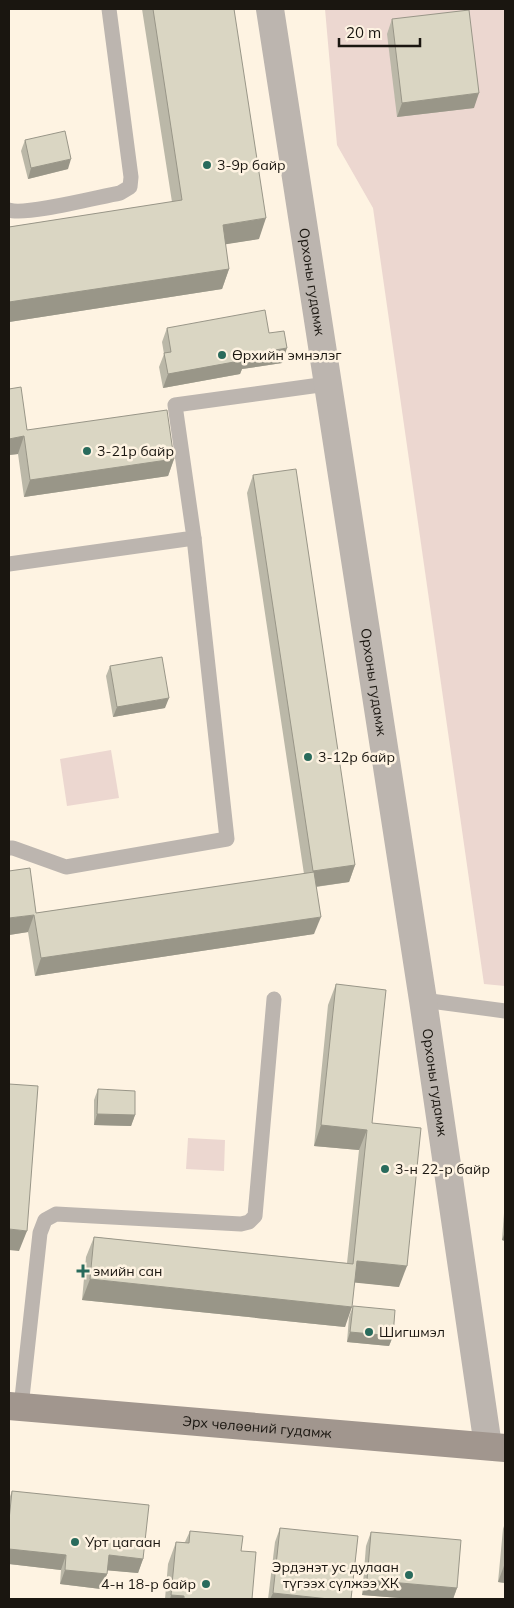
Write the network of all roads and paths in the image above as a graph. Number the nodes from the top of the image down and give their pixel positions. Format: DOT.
graph roads {
  1 [pos="109,9"];
  2 [pos="270,9"];
  3 [pos="9,210"];
  4 [pos="327,384"];
  5 [pos="194,538"];
  6 [pos="9,564"];
  7 [pos="9,848"];
  8 [pos="274,999"];
  9 [pos="424,1000"];
  10 [pos="505,1011"];
  11 [pos="15,1407"];
  12 [pos="497,1447"];
  1 -- 3 [label="lane"];
  2 -- 4 [label="street, Орхоны гудамж"];
  4 -- 5 [label="lane"];
  4 -- 9 [label="street, Орхоны гудамж"];
  5 -- 6 [label="lane"];
  5 -- 7 [label="lane"];
  8 -- 11 [label="lane"];
  9 -- 10 [label="lane"];
  9 -- 12 [label="street, Орхоны гудамж"];
  11 -- 12 [label="main road, Эрх чөлөөний гудамж"];
}
